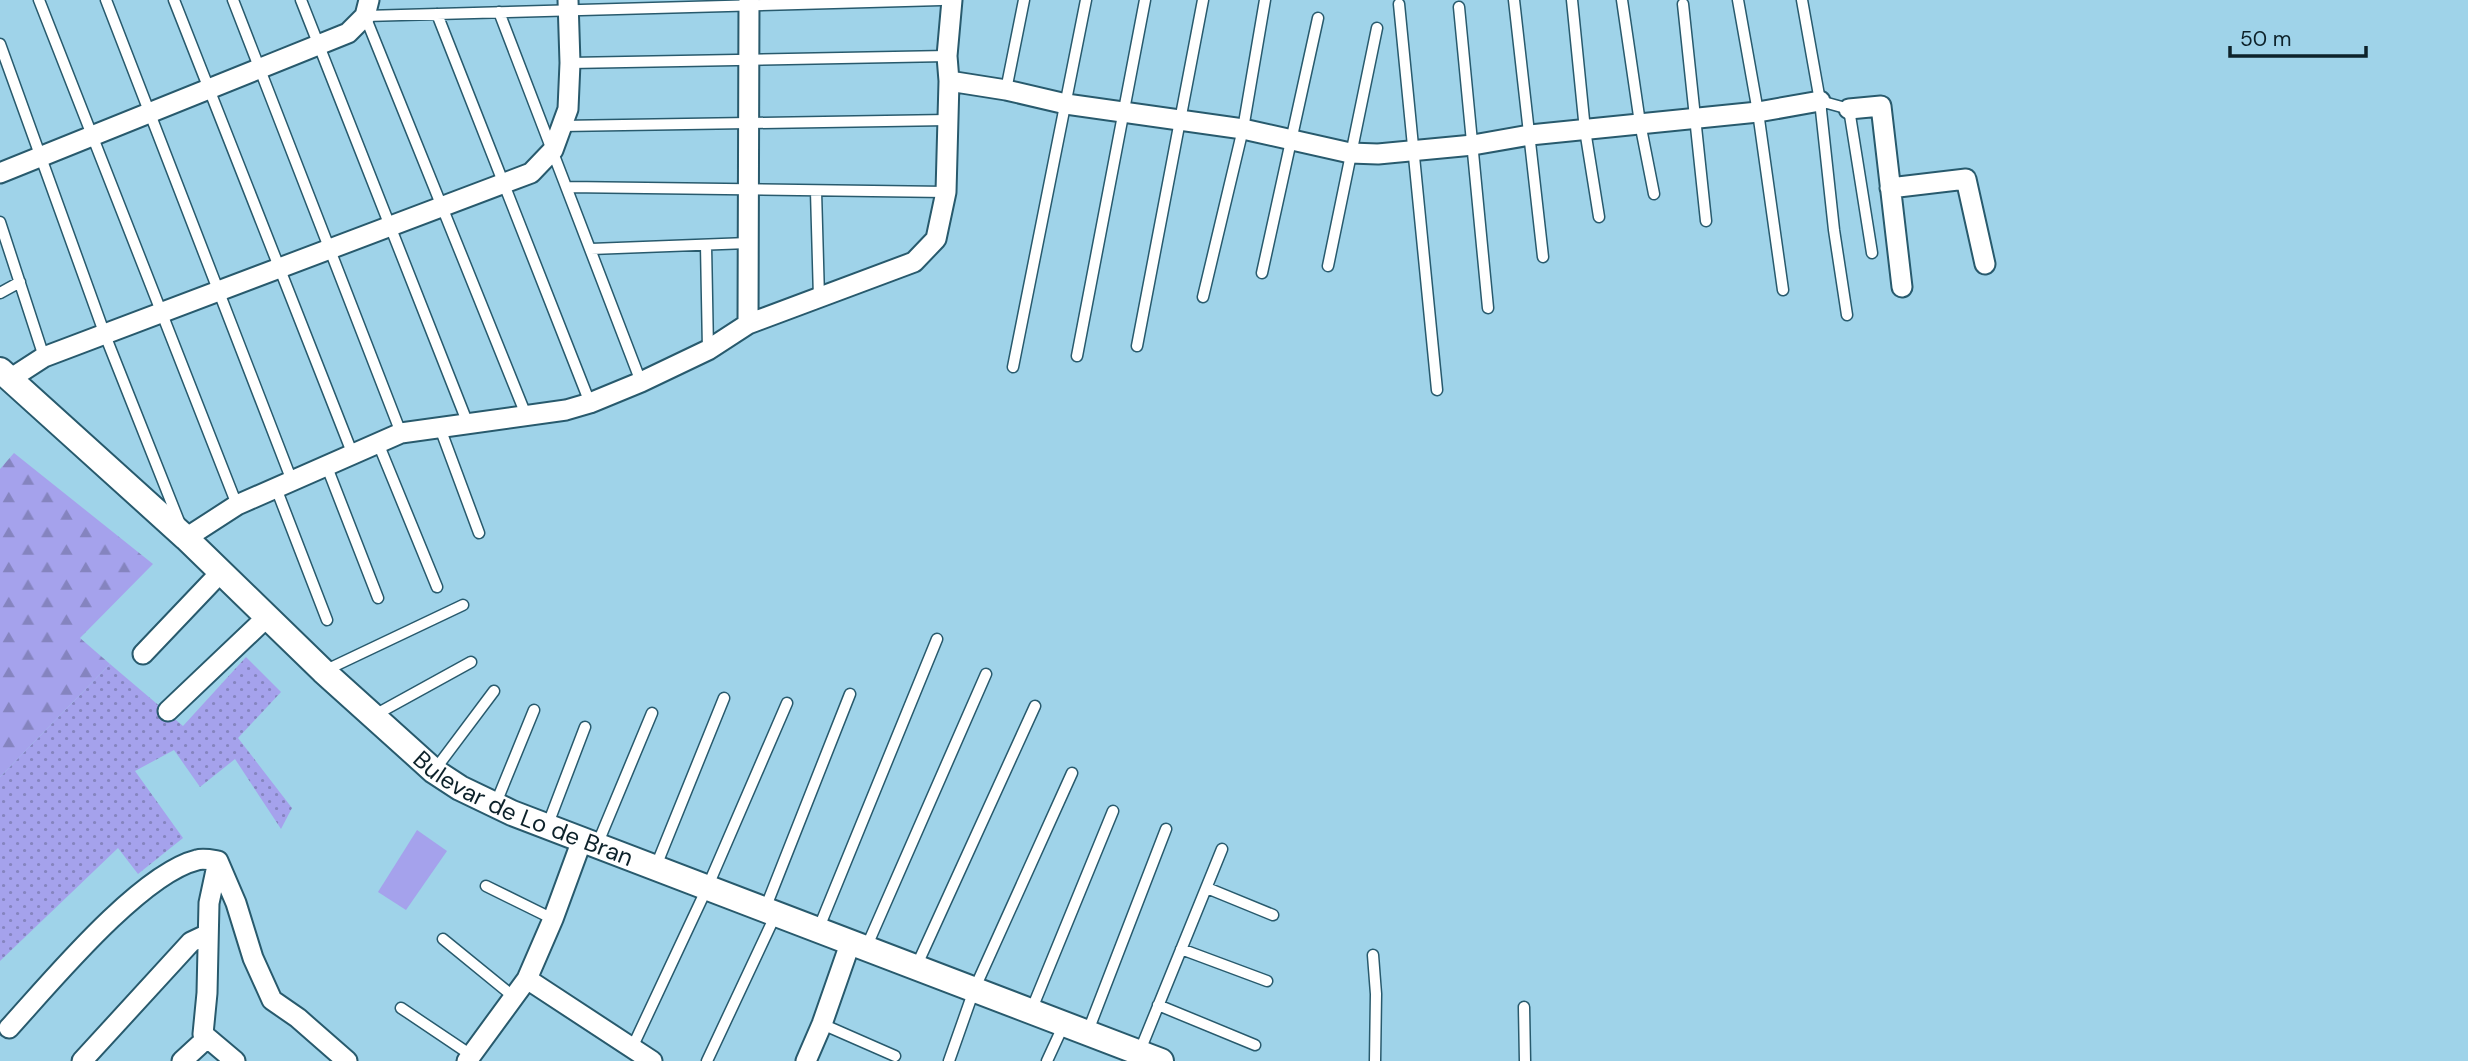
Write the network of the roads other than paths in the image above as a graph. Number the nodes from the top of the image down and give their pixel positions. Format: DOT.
graph roads {
  1 [pos="39,0"];
  2 [pos="106,0"];
  3 [pos="174,0"];
  4 [pos="233,0"];
  5 [pos="301,0"];
  6 [pos="941,0"];
  7 [pos="952,0"];
  8 [pos="1024,0"];
  9 [pos="1086,0"];
  10 [pos="1145,0"];
  11 [pos="1203,0"];
  12 [pos="1265,0"];
  13 [pos="1514,0"];
  14 [pos="1573,0"];
  15 [pos="1622,0"];
  16 [pos="1738,0"];
  17 [pos="1802,0"];
  18 [pos="749,2"];
  19 [pos="1399,4"];
  20 [pos="1683,4"];
  21 [pos="568,5"];
  22 [pos="1460,7"];
  23 [pos="367,8"];
  24 [pos="499,12"];
  25 [pos="437,14"];
  26 [pos="1318,19"];
  27 [pos="1377,28"];
  28 [pos="0,44"];
  29 [pos="319,45"];
  30 [pos="947,56"];
  31 [pos="749,59"];
  32 [pos="570,63"];
  33 [pos="260,69"];
  34 [pos="949,81"];
  35 [pos="209,90"];
  36 [pos="1006,90"];
  37 [pos="1820,101"];
  38 [pos="1066,104"];
  39 [pos="1849,109"];
  40 [pos="1123,112"];
  41 [pos="1758,112"];
  42 [pos="150,113"];
  43 [pos="1696,118"];
  44 [pos="948,120"];
  45 [pos="1181,121"];
  46 [pos="749,123"];
  47 [pos="1640,123"];
  48 [pos="561,126"];
  49 [pos="1243,130"];
  50 [pos="1584,130"];
  51 [pos="1530,135"];
  52 [pos="92,136"];
  53 [pos="1292,141"];
  54 [pos="1472,145"];
  55 [pos="553,150"];
  56 [pos="1414,150"];
  57 [pos="1350,153"];
  58 [pos="41,157"];
  59 [pos="0,173"];
  60 [pos="502,183"];
  61 [pos="567,187"];
  62 [pos="1890,188"];
  63 [pos="749,190"];
  64 [pos="816,191"];
  65 [pos="946,192"];
  66 [pos="1654,194"];
  67 [pos="442,206"];
  68 [pos="1599,217"];
  69 [pos="1706,221"];
  70 [pos="0,224"];
  71 [pos="390,226"];
  72 [pos="748,243"];
  73 [pos="706,245"];
  74 [pos="330,249"];
  75 [pos="591,249"];
  76 [pos="1872,253"];
  77 [pos="1543,257"];
  78 [pos="1985,264"];
  79 [pos="1328,266"];
  80 [pos="279,268"];
  81 [pos="1262,273"];
  82 [pos="20,282"];
  83 [pos="1902,287"];
  84 [pos="1783,289"];
  85 [pos="219,291"];
  86 [pos="0,293"];
  87 [pos="1203,297"];
  88 [pos="819,298"];
  89 [pos="1488,308"];
  90 [pos="162,313"];
  91 [pos="1847,315"];
  92 [pos="748,324"];
  93 [pos="105,335"];
  94 [pos="1137,346"];
  95 [pos="708,350"];
  96 [pos="1077,356"];
  97 [pos="44,357"];
  98 [pos="1013,367"];
  99 [pos="5,375"];
  100 [pos="641,382"];
  101 [pos="1437,390"];
  102 [pos="590,403"];
  103 [pos="526,415"];
  104 [pos="468,424"];
  105 [pos="440,428"];
  106 [pos="401,433"];
  107 [pos="379,443"];
  108 [pos="353,455"];
  109 [pos="327,467"];
  110 [pos="284,485"];
  111 [pos="237,505"];
  112 [pos="480,533"];
  113 [pos="186,538"];
  114 [pos="221,572"];
  115 [pos="437,587"];
  116 [pos="378,598"];
  117 [pos="463,605"];
  118 [pos="267,617"];
  119 [pos="327,620"];
  120 [pos="937,639"];
  121 [pos="143,654"];
  122 [pos="471,663"];
  123 [pos="323,671"];
  124 [pos="986,674"];
  125 [pos="494,691"];
  126 [pos="850,694"];
  127 [pos="724,698"];
  128 [pos="787,703"];
  129 [pos="1035,706"];
  130 [pos="534,710"];
  131 [pos="168,711"];
  132 [pos="653,713"];
  133 [pos="372,716"];
  134 [pos="585,727"];
  135 [pos="434,771"];
  136 [pos="1072,773"];
  137 [pos="495,805"];
  138 [pos="1113,811"];
  139 [pos="547,826"];
  140 [pos="1166,830"];
  141 [pos="590,842"];
  142 [pos="1222,849"];
  143 [pos="218,861"];
  144 [pos="655,868"];
  145 [pos="486,886"];
  146 [pos="708,888"];
  147 [pos="1207,888"];
  148 [pos="771,912"];
  149 [pos="1273,915"];
  150 [pos="553,919"];
  151 [pos="818,930"];
  152 [pos="208,934"];
  153 [pos="443,939"];
  154 [pos="858,945"];
  155 [pos="1181,949"];
  156 [pos="1373,956"];
  157 [pos="916,967"];
  158 [pos="527,979"];
  159 [pos="1267,981"];
  160 [pos="974,990"];
  161 [pos="514,997"];
  162 [pos="1158,1005"];
  163 [pos="1524,1007"];
  164 [pos="401,1008"];
  165 [pos="1031,1011"];
  166 [pos="822,1024"];
  167 [pos="1064,1024"];
  168 [pos="9,1028"];
  169 [pos="1087,1033"];
  170 [pos="207,1038"];
  171 [pos="1255,1045"];
  172 [pos="632,1048"];
  173 [pos="895,1056"];
  174 [pos="469,1058"];
  175 [pos="1145,1058"];
  176 [pos="82,1061"];
  177 [pos="182,1061"];
  178 [pos="235,1061"];
  179 [pos="347,1061"];
  180 [pos="652,1061"];
  181 [pos="707,1061"];
  182 [pos="806,1061"];
  183 [pos="949,1061"];
  184 [pos="1047,1061"];
  185 [pos="1375,1061"];
  186 [pos="1524,1061"];
  1 -- 52 [label="lane"];
  2 -- 42 [label="lane"];
  3 -- 35 [label="lane"];
  4 -- 33 [label="lane"];
  5 -- 29 [label="lane"];
  6 -- 18 [label="lane"];
  7 -- 30 [label="street"];
  8 -- 36 [label="lane"];
  9 -- 38 [label="lane"];
  10 -- 40 [label="lane"];
  11 -- 45 [label="lane"];
  12 -- 49 [label="lane"];
  13 -- 51 [label="lane"];
  14 -- 50 [label="lane"];
  15 -- 47 [label="lane"];
  16 -- 41 [label="lane"];
  17 -- 37 [label="lane"];
  18 -- 21 [label="lane"];
  18 -- 31 [label="street"];
  19 -- 56 [label="lane"];
  20 -- 43 [label="lane"];
  21 -- 24 [label="lane"];
  21 -- 32 [label="street"];
  22 -- 54 [label="lane"];
  23 -- 25 [label="lane"];
  23 -- 29 [label="street"];
  23 -- 67 [label="lane"];
  24 -- 25 [label="lane"];
  24 -- 55 [label="lane"];
  25 -- 60 [label="lane"];
  26 -- 53 [label="lane"];
  27 -- 57 [label="lane"];
  28 -- 58 [label="lane"];
  29 -- 33 [label="street"];
  29 -- 71 [label="lane"];
  30 -- 31 [label="lane"];
  30 -- 34 [label="street"];
  31 -- 32 [label="lane"];
  31 -- 46 [label="street"];
  32 -- 48 [label="street"];
  33 -- 35 [label="street"];
  33 -- 74 [label="lane"];
  34 -- 36 [label="street"];
  34 -- 44 [label="street"];
  35 -- 42 [label="street"];
  35 -- 80 [label="lane"];
  36 -- 38 [label="street"];
  37 -- 39 [label="lane"];
  37 -- 41 [label="street"];
  37 -- 91 [label="lane"];
  38 -- 40 [label="street"];
  38 -- 98 [label="lane"];
  39 -- 62 [label="street"];
  39 -- 76 [label="lane"];
  40 -- 45 [label="street"];
  40 -- 96 [label="lane"];
  41 -- 43 [label="street"];
  41 -- 84 [label="lane"];
  42 -- 52 [label="street"];
  42 -- 85 [label="lane"];
  43 -- 47 [label="street"];
  43 -- 69 [label="lane"];
  44 -- 46 [label="lane"];
  44 -- 65 [label="street"];
  45 -- 49 [label="street"];
  45 -- 94 [label="lane"];
  46 -- 48 [label="lane"];
  46 -- 63 [label="street"];
  47 -- 50 [label="street"];
  47 -- 66 [label="lane"];
  48 -- 55 [label="street"];
  49 -- 53 [label="street"];
  49 -- 87 [label="lane"];
  50 -- 51 [label="street"];
  50 -- 68 [label="lane"];
  51 -- 54 [label="street"];
  51 -- 77 [label="lane"];
  52 -- 58 [label="street"];
  52 -- 90 [label="lane"];
  53 -- 57 [label="street"];
  53 -- 81 [label="lane"];
  54 -- 56 [label="street"];
  54 -- 89 [label="lane"];
  55 -- 60 [label="street"];
  55 -- 61 [label="lane"];
  56 -- 57 [label="street"];
  56 -- 101 [label="lane"];
  57 -- 79 [label="lane"];
  58 -- 59 [label="street"];
  58 -- 93 [label="lane"];
  60 -- 67 [label="street"];
  60 -- 102 [label="lane"];
  61 -- 63 [label="lane"];
  61 -- 75 [label="lane"];
  62 -- 78 [label="street"];
  62 -- 83 [label="street"];
  63 -- 64 [label="lane"];
  63 -- 72 [label="street"];
  64 -- 65 [label="lane"];
  64 -- 88 [label="lane"];
  65 -- 88 [label="street"];
  67 -- 71 [label="street"];
  67 -- 103 [label="lane"];
  70 -- 82 [label="lane"];
  71 -- 74 [label="street"];
  71 -- 104 [label="lane"];
  72 -- 73 [label="lane"];
  72 -- 92 [label="street"];
  73 -- 75 [label="lane"];
  73 -- 95 [label="lane"];
  74 -- 80 [label="street"];
  74 -- 106 [label="lane"];
  75 -- 100 [label="lane"];
  80 -- 85 [label="street"];
  80 -- 108 [label="lane"];
  82 -- 86 [label="lane"];
  82 -- 97 [label="lane"];
  85 -- 90 [label="street"];
  85 -- 110 [label="lane"];
  88 -- 92 [label="street"];
  90 -- 93 [label="street"];
  90 -- 111 [label="lane"];
  92 -- 95 [label="street"];
  93 -- 97 [label="street"];
  93 -- 113 [label="lane"];
  95 -- 100 [label="street"];
  97 -- 99 [label="street"];
  99 -- 113 [label="street, Bulevar de Lo de Bran"];
  100 -- 102 [label="street"];
  102 -- 103 [label="street"];
  103 -- 104 [label="street"];
  104 -- 105 [label="street"];
  105 -- 106 [label="street"];
  105 -- 112 [label="lane"];
  106 -- 107 [label="street"];
  107 -- 108 [label="street"];
  107 -- 115 [label="lane"];
  108 -- 109 [label="street"];
  109 -- 110 [label="street"];
  109 -- 116 [label="lane"];
  110 -- 111 [label="street"];
  110 -- 119 [label="lane"];
  111 -- 113 [label="street"];
  113 -- 114 [label="street, Bulevar de Lo de Bran"];
  114 -- 118 [label="street, Bulevar de Lo de Bran"];
  114 -- 121 [label="street"];
  117 -- 123 [label="lane"];
  118 -- 123 [label="street, Bulevar de Lo de Bran"];
  118 -- 131 [label="street"];
  120 -- 151 [label="lane"];
  122 -- 133 [label="lane"];
  123 -- 133 [label="street, Bulevar de Lo de Bran"];
  124 -- 154 [label="lane"];
  125 -- 135 [label="lane"];
  126 -- 148 [label="lane"];
  127 -- 144 [label="lane"];
  128 -- 146 [label="lane"];
  129 -- 157 [label="lane"];
  130 -- 137 [label="lane"];
  132 -- 141 [label="lane"];
  133 -- 135 [label="street, Bulevar de Lo de Bran"];
  134 -- 139 [label="lane"];
  135 -- 137 [label="street, Bulevar de Lo de Bran"];
  136 -- 160 [label="lane"];
  137 -- 139 [label="street, Bulevar de Lo de Bran"];
  138 -- 165 [label="lane"];
  139 -- 141 [label="street, Bulevar de Lo de Bran"];
  140 -- 169 [label="lane"];
  141 -- 144 [label="street, Bulevar de Lo de Bran"];
  141 -- 150 [label="street"];
  142 -- 147 [label="lane"];
  143 -- 152 [label="street"];
  143 -- 168 [label="street"];
  143 -- 179 [label="street"];
  144 -- 146 [label="street, Bulevar de Lo de Bran"];
  145 -- 150 [label="lane"];
  146 -- 148 [label="street, Bulevar de Lo de Bran"];
  146 -- 172 [label="lane"];
  147 -- 149 [label="lane"];
  147 -- 155 [label="lane"];
  148 -- 151 [label="street, Bulevar de Lo de Bran"];
  148 -- 181 [label="lane"];
  150 -- 158 [label="street"];
  151 -- 154 [label="street, Bulevar de Lo de Bran"];
  152 -- 170 [label="street"];
  152 -- 176 [label="street"];
  153 -- 161 [label="lane"];
  154 -- 157 [label="street, Bulevar de Lo de Bran"];
  154 -- 166 [label="street"];
  155 -- 159 [label="lane"];
  155 -- 162 [label="lane"];
  156 -- 185 [label="lane"];
  157 -- 160 [label="street, Bulevar de Lo de Bran"];
  158 -- 161 [label="street"];
  158 -- 172 [label="street"];
  160 -- 165 [label="street, Bulevar de Lo de Bran"];
  160 -- 183 [label="lane"];
  161 -- 174 [label="street"];
  162 -- 171 [label="lane"];
  162 -- 175 [label="lane"];
  163 -- 186 [label="lane"];
  164 -- 174 [label="lane"];
  165 -- 167 [label="street, Bulevar de Lo de Bran"];
  166 -- 173 [label="lane"];
  166 -- 182 [label="street"];
  167 -- 169 [label="street, Bulevar de Lo de Bran"];
  167 -- 184 [label="lane"];
  169 -- 175 [label="street, Bulevar de Lo de Bran"];
  170 -- 177 [label="street"];
  170 -- 178 [label="street"];
  172 -- 180 [label="street"];
}
